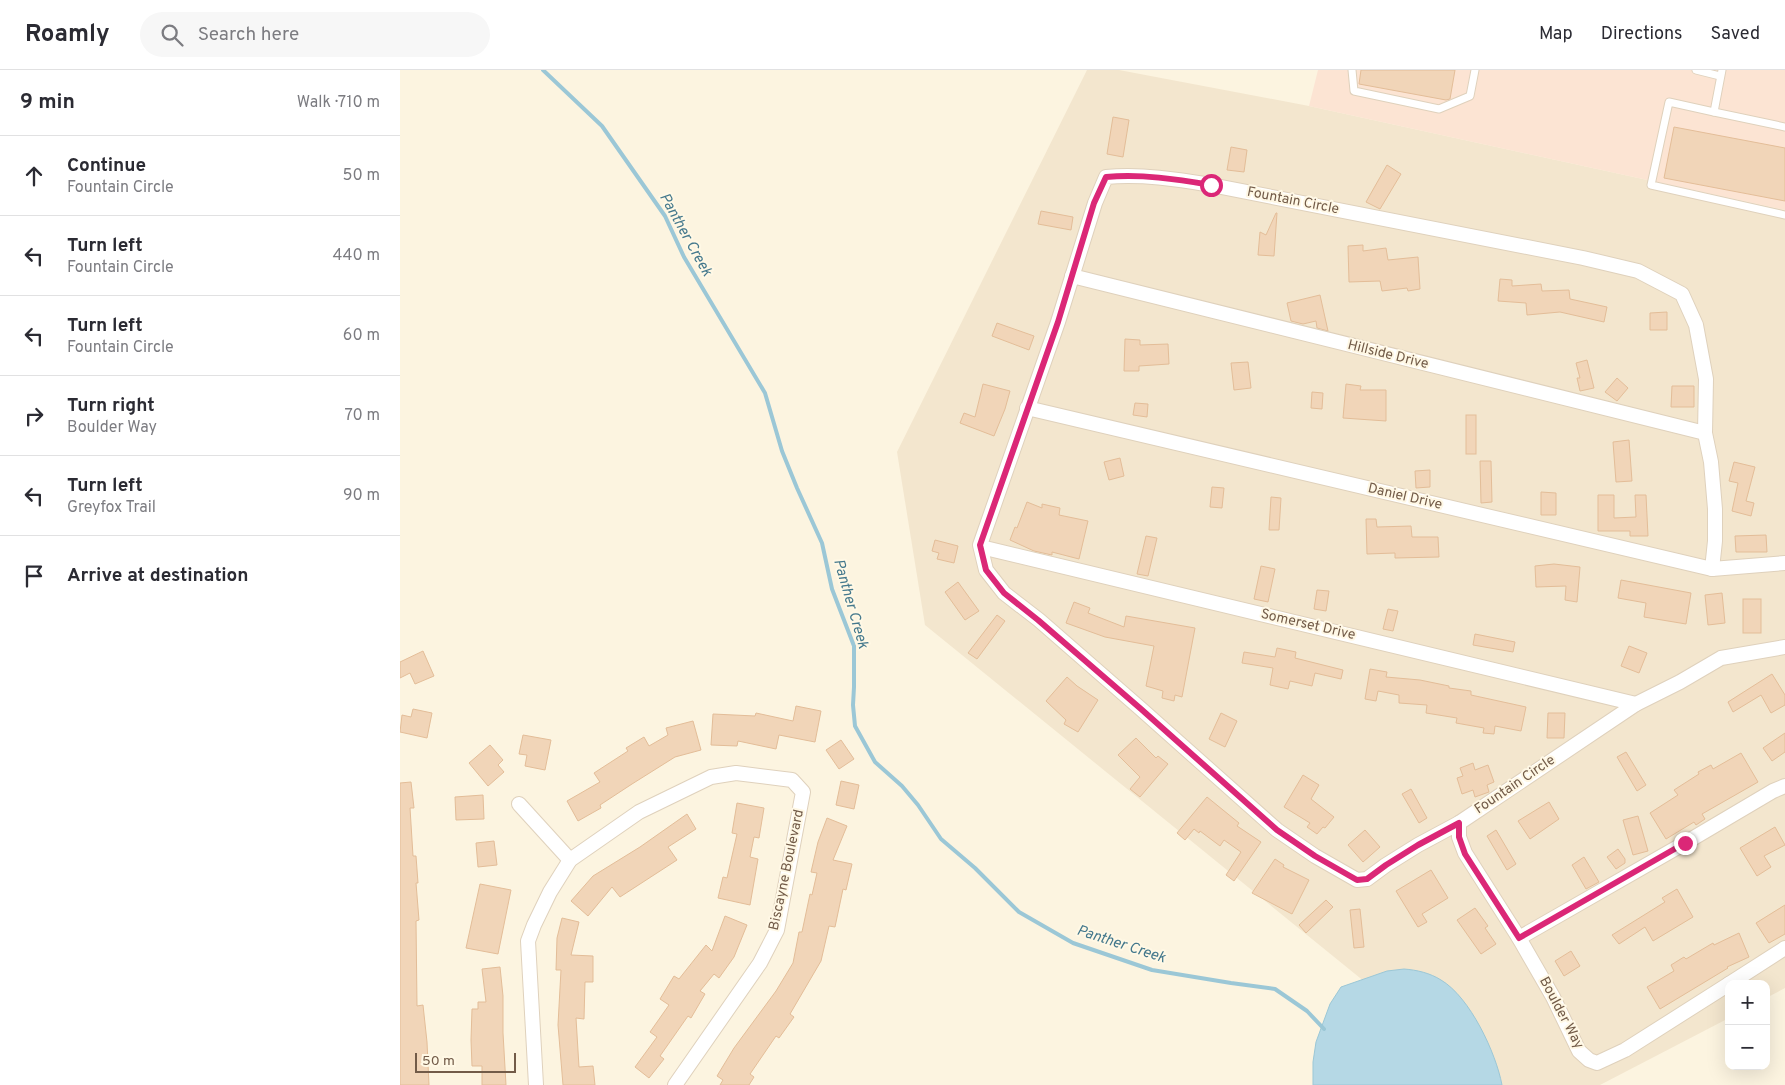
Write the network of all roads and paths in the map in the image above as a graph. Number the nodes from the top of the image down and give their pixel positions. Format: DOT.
graph roads {
  1 [pos="1352,70"];
  2 [pos="1475,70"];
  3 [pos="1696,70"];
  4 [pos="1721,73"];
  5 [pos="1714,112"];
  6 [pos="1785,126"];
  7 [pos="1785,215"];
  8 [pos="1072,276"];
  9 [pos="1027,408"];
  10 [pos="1705,433"];
  11 [pos="981,547"];
  12 [pos="1785,563"];
  13 [pos="1712,569"];
  14 [pos="1785,647"];
  15 [pos="1636,704"];
  16 [pos="1785,786"];
  17 [pos="519,804"];
  18 [pos="1459,823"];
  19 [pos="570,860"];
  20 [pos="1519,938"];
  21 [pos="1785,948"];
  22 [pos="1735,980"];
  23 [pos="1725,987"];
  24 [pos="536,1085"];
  25 [pos="675,1085"];
  1 -- 2 [label="lane"];
  3 -- 4 [label="lane"];
  4 -- 5 [label="lane"];
  5 -- 6 [label="lane"];
  5 -- 7 [label="lane"];
  8 -- 9 [label="street, Fountain Circle"];
  8 -- 10 [label="street, Hillside Drive"];
  8 -- 10 [label="street, Fountain Circle"];
  9 -- 11 [label="street, Fountain Circle"];
  9 -- 13 [label="street, Daniel Drive"];
  10 -- 13 [label="street, Fountain Circle"];
  11 -- 15 [label="street, Somerset Drive"];
  11 -- 18 [label="street, Fountain Circle"];
  12 -- 13 [label="street, Daniel Drive"];
  14 -- 15 [label="street, Fountain Circle"];
  15 -- 18 [label="street, Fountain Circle"];
  16 -- 20 [label="street"];
  17 -- 19 [label="street"];
  18 -- 20 [label="street, Boulder Way"];
  19 -- 24 [label="street, Biscayne Boulevard"];
  19 -- 25 [label="street, Biscayne Boulevard"];
  20 -- 23 [label="street, Boulder Way"];
  21 -- 22 [label="street, Boulder Way"];
}
